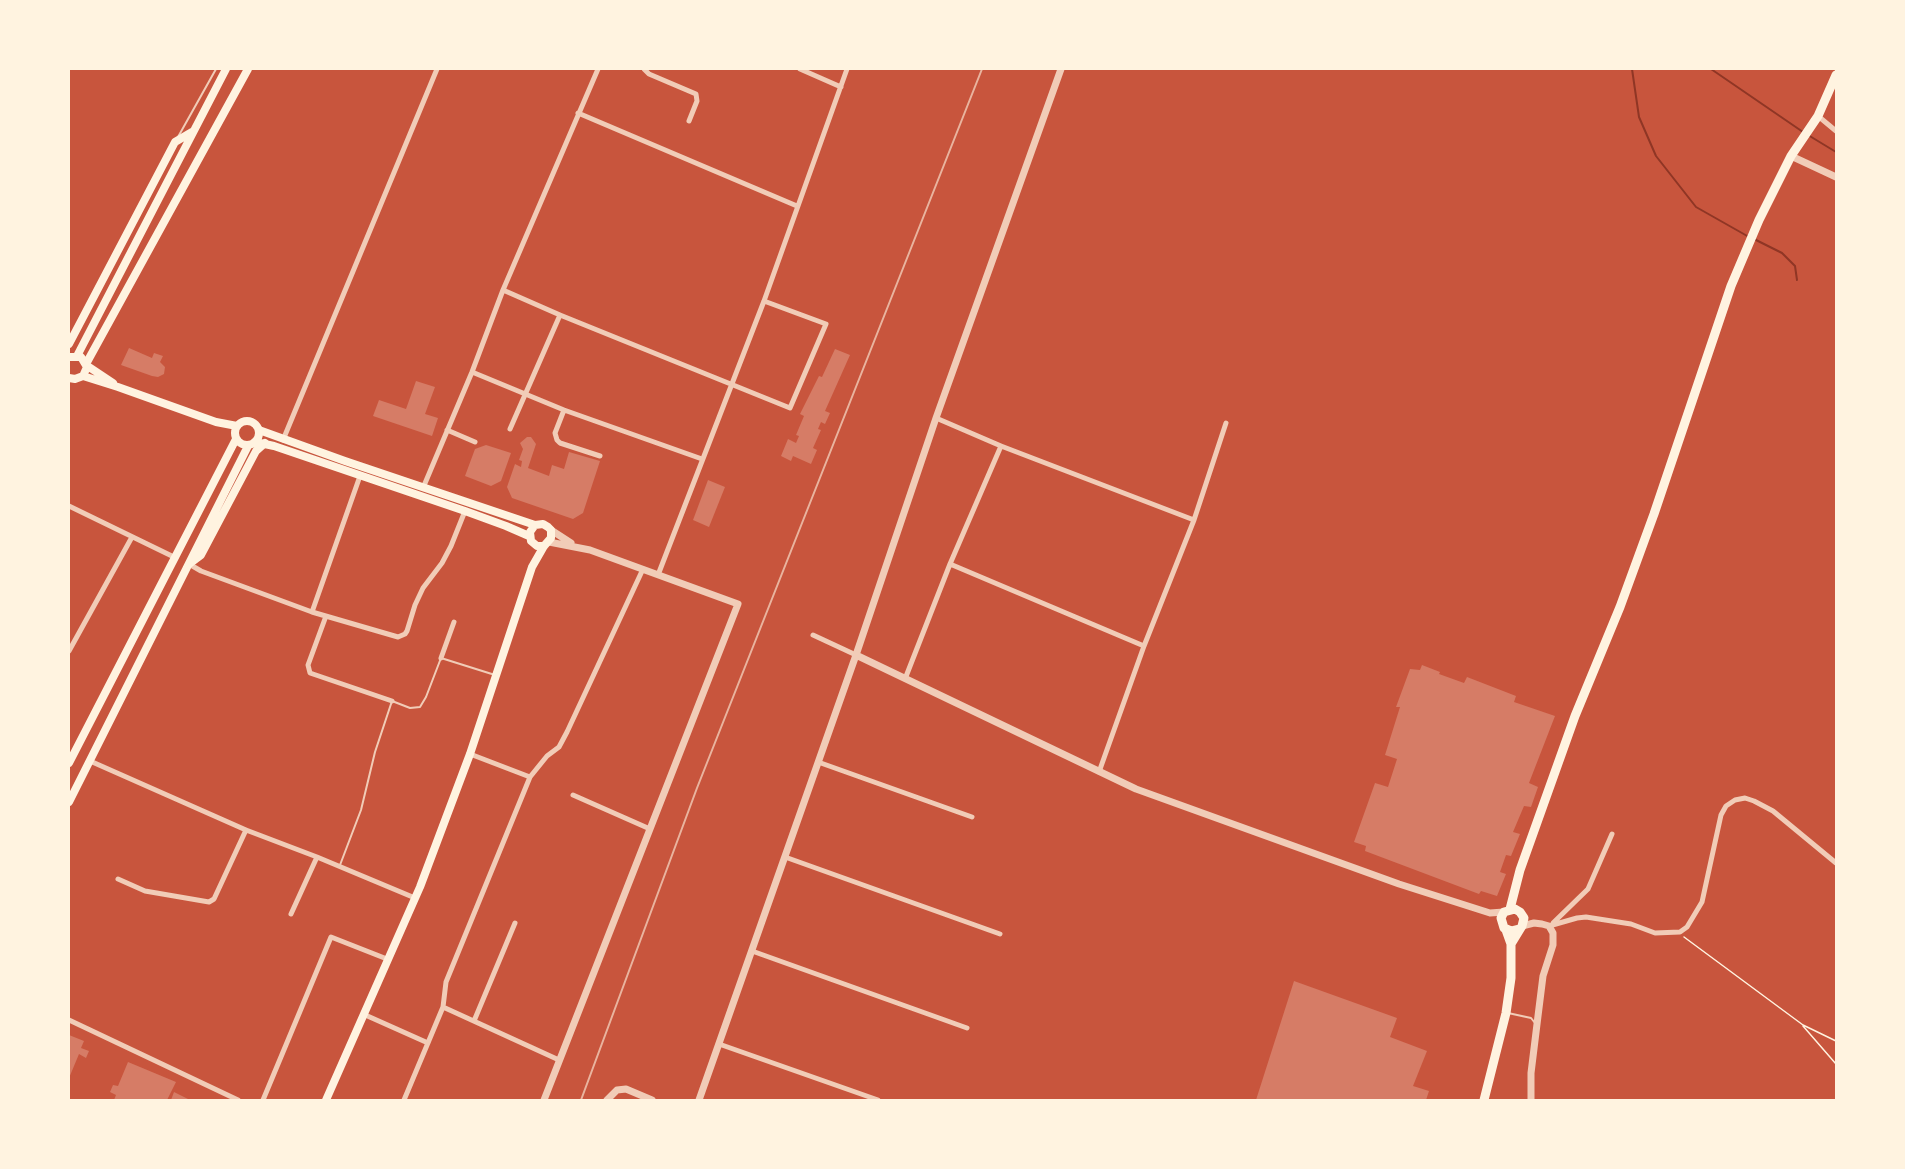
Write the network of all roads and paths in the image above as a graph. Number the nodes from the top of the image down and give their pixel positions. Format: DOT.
graph roads {
  1 [pos="216,69"];
  2 [pos="226,69"];
  3 [pos="248,69"];
  4 [pos="437,69"];
  5 [pos="598,69"];
  6 [pos="644,69"];
  7 [pos="800,69"];
  8 [pos="847,69"];
  9 [pos="1061,69"];
  10 [pos="1836,75"];
  11 [pos="841,87"];
  12 [pos="578,113"];
  13 [pos="1818,116"];
  14 [pos="689,121"];
  15 [pos="193,131"];
  16 [pos="1836,131"];
  17 [pos="175,142"];
  18 [pos="1791,156"];
  19 [pos="1836,177"];
  20 [pos="797,206"];
  21 [pos="503,290"];
  22 [pos="764,300"];
  23 [pos="560,315"];
  24 [pos="69,344"];
  25 [pos="92,353"];
  26 [pos="73,357"];
  27 [pos="86,364"];
  28 [pos="472,372"];
  29 [pos="83,376"];
  30 [pos="105,376"];
  31 [pos="69,379"];
  32 [pos="731,384"];
  33 [pos="118,387"];
  34 [pos="524,394"];
  35 [pos="564,410"];
  36 [pos="936,418"];
  37 [pos="1226,423"];
  38 [pos="510,429"];
  39 [pos="259,430"];
  40 [pos="447,430"];
  41 [pos="236,432"];
  42 [pos="283,440"];
  43 [pos="475,442"];
  44 [pos="256,444"];
  45 [pos="1001,446"];
  46 [pos="600,456"];
  47 [pos="702,459"];
  48 [pos="360,476"];
  49 [pos="423,488"];
  50 [pos="69,506"];
  51 [pos="465,512"];
  52 [pos="1194,520"];
  53 [pos="535,525"];
  54 [pos="551,530"];
  55 [pos="132,537"];
  56 [pos="532,540"];
  57 [pos="547,544"];
  58 [pos="576,546"];
  59 [pos="176,558"];
  60 [pos="189,564"];
  61 [pos="950,564"];
  62 [pos="532,567"];
  63 [pos="643,569"];
  64 [pos="658,575"];
  65 [pos="312,612"];
  66 [pos="326,616"];
  67 [pos="454,622"];
  68 [pos="813,634"];
  69 [pos="1144,646"];
  70 [pos="69,651"];
  71 [pos="856,655"];
  72 [pos="441,658"];
  73 [pos="497,676"];
  74 [pos="905,679"];
  75 [pos="392,701"];
  76 [pos="470,754"];
  77 [pos="90,761"];
  78 [pos="818,762"];
  79 [pos="69,763"];
  80 [pos="1099,772"];
  81 [pos="530,777"];
  82 [pos="573,795"];
  83 [pos="69,802"];
  84 [pos="972,817"];
  85 [pos="650,829"];
  86 [pos="246,830"];
  87 [pos="1612,834"];
  88 [pos="317,857"];
  89 [pos="784,857"];
  90 [pos="1836,863"];
  91 [pos="339,867"];
  92 [pos="118,879"];
  93 [pos="415,898"];
  94 [pos="1490,913"];
  95 [pos="291,914"];
  96 [pos="1525,920"];
  97 [pos="516,923"];
  98 [pos="1504,926"];
  99 [pos="1680,933"];
  100 [pos="1000,934"];
  101 [pos="1511,944"];
  102 [pos="752,951"];
  103 [pos="387,959"];
  104 [pos="443,1007"];
  105 [pos="1509,1013"];
  106 [pos="363,1014"];
  107 [pos="69,1020"];
  108 [pos="474,1021"];
  109 [pos="1536,1025"];
  110 [pos="1803,1025"];
  111 [pos="967,1028"];
  112 [pos="1836,1041"];
  113 [pos="428,1043"];
  114 [pos="719,1044"];
  115 [pos="559,1060"];
  116 [pos="1836,1064"];
  117 [pos="238,1100"];
  118 [pos="263,1100"];
  119 [pos="326,1100"];
  120 [pos="404,1100"];
  121 [pos="544,1100"];
  122 [pos="607,1100"];
  123 [pos="652,1100"];
  124 [pos="699,1100"];
  125 [pos="878,1100"];
  126 [pos="1484,1100"];
  127 [pos="1531,1100"];
  1 -- 17 [label="lane"];
  2 -- 15 [label="main road"];
  3 -- 25 [label="main road"];
  4 -- 42 [label="street"];
  5 -- 12 [label="street"];
  6 -- 14 [label="street"];
  7 -- 11 [label="street"];
  8 -- 11 [label="street"];
  9 -- 36 [label="street"];
  10 -- 13 [label="highway"];
  11 -- 20 [label="street"];
  12 -- 20 [label="street"];
  12 -- 21 [label="street"];
  13 -- 16 [label="street"];
  13 -- 18 [label="highway"];
  15 -- 17 [label="main road"];
  15 -- 26 [label="main road"];
  17 -- 24 [label="main road"];
  18 -- 19 [label="street"];
  18 -- 96 [label="highway"];
  20 -- 22 [label="street"];
  21 -- 23 [label="street"];
  21 -- 28 [label="street"];
  22 -- 32 [label="street"];
  22 -- 32 [label="street"];
  23 -- 32 [label="street"];
  23 -- 34 [label="street"];
  25 -- 27 [label="main road"];
  25 -- 30 [label="main road"];
  26 -- 27 [label="main road"];
  27 -- 29 [label="main road"];
  27 -- 30 [label="main road"];
  28 -- 34 [label="street"];
  28 -- 40 [label="street"];
  29 -- 31 [label="main road"];
  29 -- 33 [label="main road"];
  30 -- 33 [label="main road"];
  32 -- 47 [label="street"];
  33 -- 41 [label="main road"];
  34 -- 35 [label="street"];
  34 -- 38 [label="street"];
  35 -- 46 [label="street"];
  35 -- 47 [label="street"];
  36 -- 45 [label="street"];
  36 -- 71 [label="street"];
  37 -- 52 [label="street"];
  39 -- 41 [label="main road"];
  39 -- 42 [label="main road"];
  39 -- 44 [label="main road"];
  40 -- 43 [label="street"];
  40 -- 49 [label="street"];
  41 -- 44 [label="main road"];
  41 -- 59 [label="main road"];
  42 -- 49 [label="main road"];
  44 -- 48 [label="main road"];
  44 -- 60 [label="main road"];
  44 -- 60 [label="main road"];
  45 -- 52 [label="street"];
  45 -- 61 [label="street"];
  47 -- 64 [label="street"];
  48 -- 51 [label="main road"];
  48 -- 65 [label="street"];
  49 -- 53 [label="main road"];
  50 -- 55 [label="street"];
  51 -- 56 [label="main road"];
  51 -- 66 [label="street"];
  52 -- 69 [label="street"];
  53 -- 54 [label="main road"];
  53 -- 56 [label="main road"];
  54 -- 57 [label="main road"];
  54 -- 58 [label="street"];
  55 -- 59 [label="street"];
  55 -- 70 [label="street"];
  56 -- 57 [label="main road"];
  56 -- 62 [label="main road"];
  57 -- 58 [label="street"];
  57 -- 62 [label="main road"];
  58 -- 63 [label="street"];
  59 -- 79 [label="main road"];
  60 -- 65 [label="street"];
  60 -- 77 [label="main road"];
  61 -- 69 [label="street"];
  61 -- 74 [label="street"];
  62 -- 73 [label="main road"];
  63 -- 64 [label="street"];
  63 -- 81 [label="street"];
  64 -- 85 [label="street"];
  65 -- 66 [label="street"];
  66 -- 75 [label="street"];
  67 -- 72 [label="street"];
  68 -- 71 [label="street"];
  69 -- 80 [label="street"];
  71 -- 74 [label="street"];
  71 -- 78 [label="street"];
  72 -- 73 [label="lane"];
  72 -- 75 [label="lane"];
  73 -- 76 [label="main road"];
  74 -- 80 [label="street"];
  75 -- 91 [label="lane"];
  76 -- 81 [label="street"];
  76 -- 93 [label="main road"];
  77 -- 83 [label="main road"];
  77 -- 86 [label="street"];
  78 -- 84 [label="street"];
  78 -- 89 [label="street"];
  80 -- 94 [label="street"];
  81 -- 104 [label="street"];
  82 -- 85 [label="street"];
  85 -- 115 [label="street"];
  86 -- 88 [label="street"];
  86 -- 92 [label="street"];
  87 -- 96 [label="street"];
  88 -- 91 [label="street"];
  88 -- 95 [label="street"];
  89 -- 100 [label="street"];
  89 -- 102 [label="street"];
  90 -- 99 [label="street"];
  91 -- 93 [label="street"];
  93 -- 103 [label="main road"];
  94 -- 96 [label="street"];
  94 -- 98 [label="street"];
  96 -- 98 [label="highway"];
  96 -- 98 [label="highway"];
  96 -- 99 [label="street"];
  96 -- 101 [label="highway"];
  96 -- 109 [label="street"];
  97 -- 108 [label="street"];
  98 -- 101 [label="highway"];
  99 -- 110 [label="path"];
  101 -- 105 [label="highway"];
  102 -- 111 [label="street"];
  102 -- 114 [label="street"];
  103 -- 106 [label="main road"];
  103 -- 118 [label="street"];
  104 -- 108 [label="street"];
  104 -- 113 [label="street"];
  105 -- 109 [label="lane"];
  105 -- 126 [label="highway"];
  106 -- 113 [label="street"];
  106 -- 119 [label="main road"];
  107 -- 117 [label="street"];
  108 -- 115 [label="street"];
  109 -- 127 [label="street"];
  110 -- 112 [label="path"];
  110 -- 116 [label="path"];
  113 -- 120 [label="street"];
  114 -- 124 [label="street"];
  114 -- 125 [label="street"];
  115 -- 121 [label="street"];
  122 -- 123 [label="street"];
}
